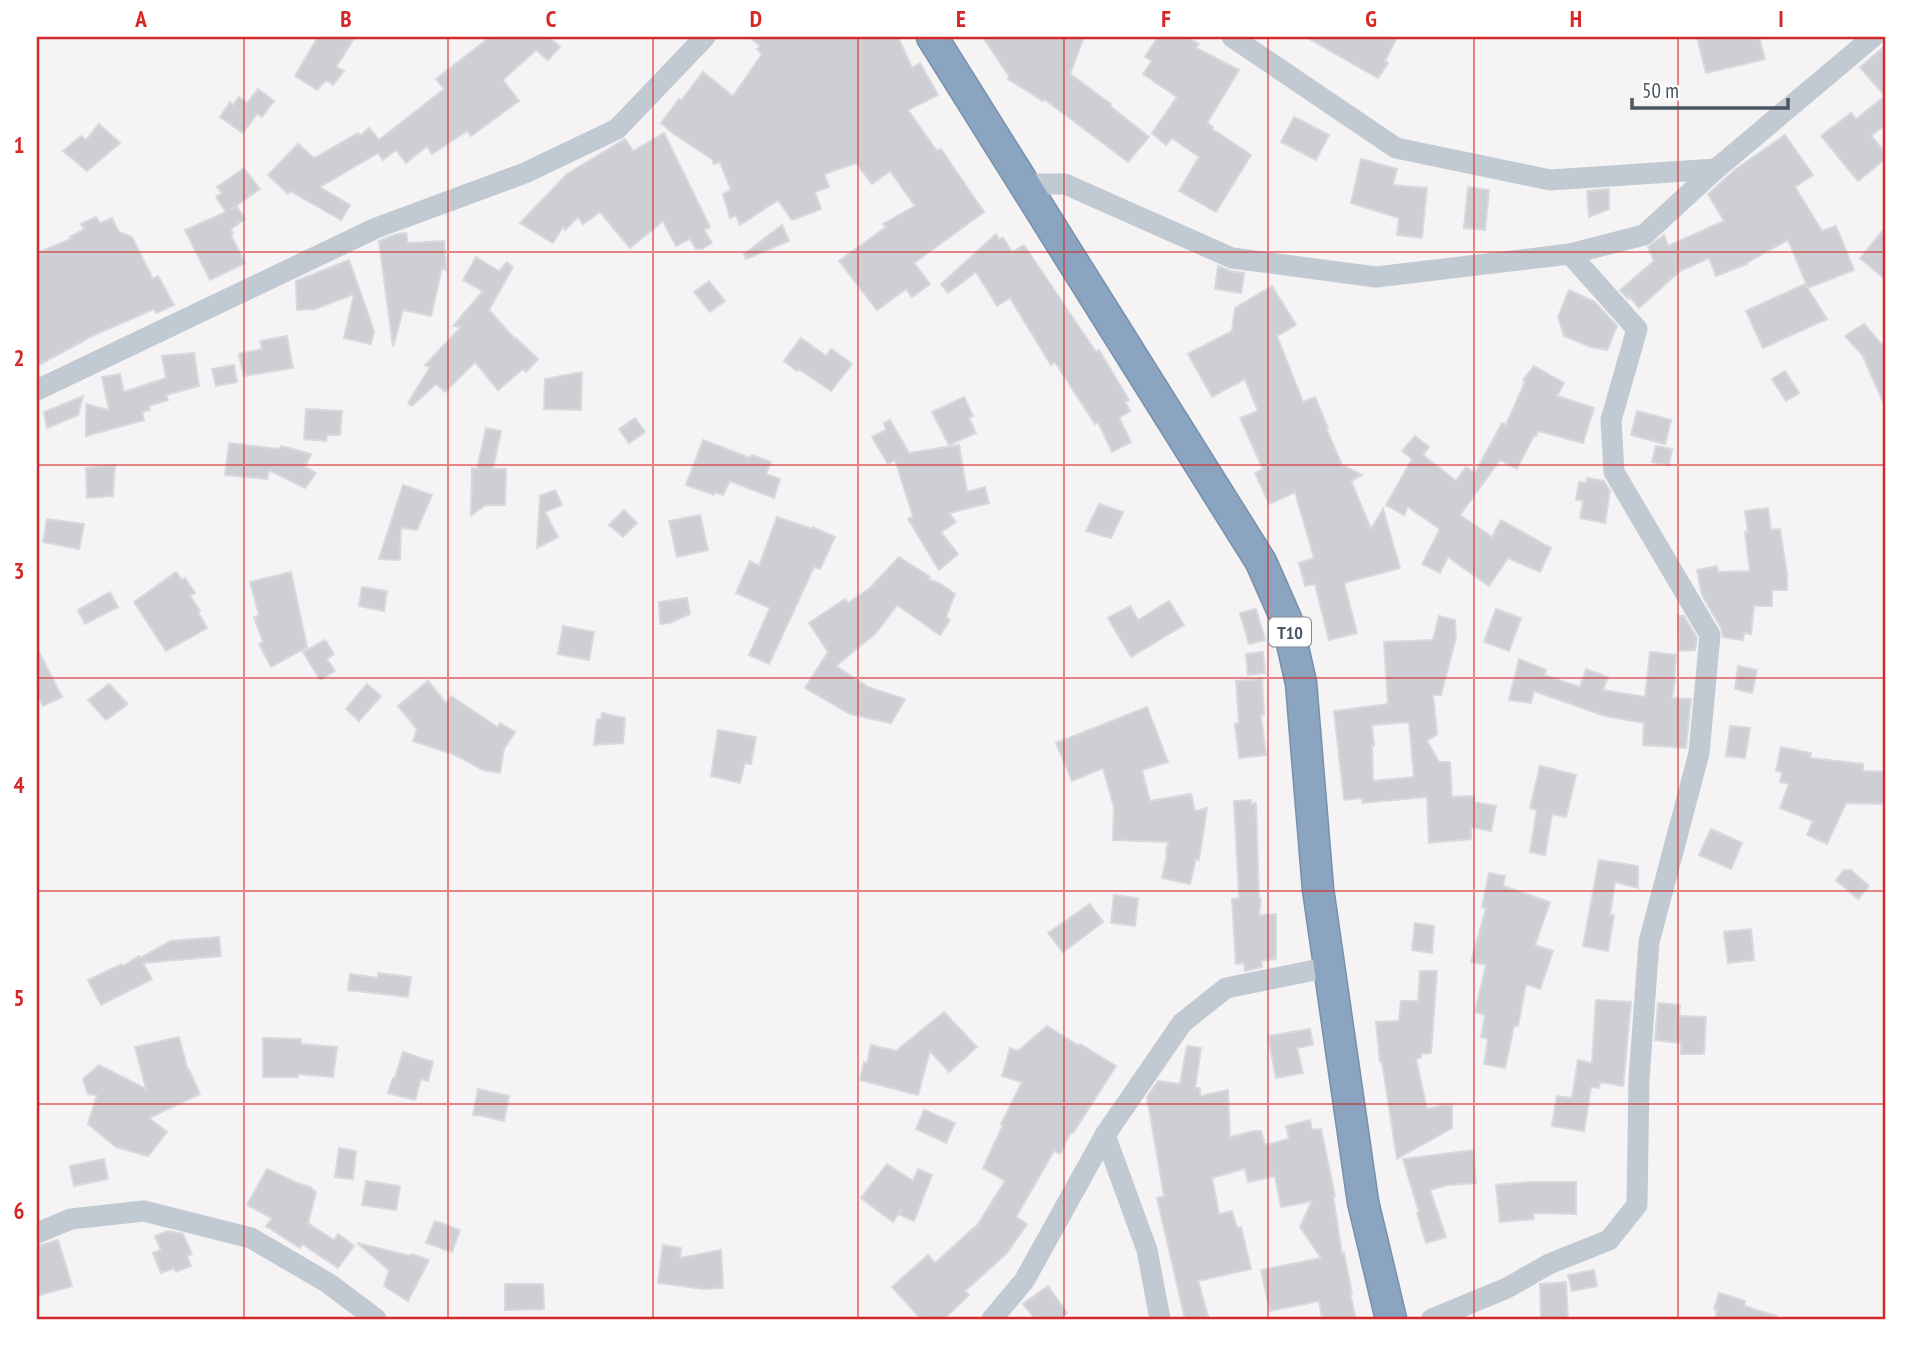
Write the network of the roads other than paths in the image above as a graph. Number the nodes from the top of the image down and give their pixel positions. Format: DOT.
graph roads {
  1 [pos="705,37"];
  2 [pos="932,37"];
  3 [pos="1232,37"];
  4 [pos="1873,37"];
  5 [pos="1716,169"];
  6 [pos="1023,184"];
  7 [pos="1570,254"];
  8 [pos="37,390"];
  9 [pos="1330,967"];
  10 [pos="1105,1135"];
  11 [pos="37,1233"];
  12 [pos="376,1319"];
  13 [pos="992,1319"];
  14 [pos="1160,1319"];
  15 [pos="1391,1319"];
  16 [pos="1432,1319"];
  1 -- 8 [label="street"];
  2 -- 6 [label="highway, T10"];
  3 -- 5 [label="street"];
  4 -- 5 [label="street"];
  5 -- 7 [label="street"];
  6 -- 7 [label="street"];
  6 -- 9 [label="highway, T10"];
  7 -- 16 [label="street"];
  9 -- 10 [label="street"];
  9 -- 15 [label="highway, T10"];
  10 -- 13 [label="street"];
  10 -- 14 [label="street"];
  11 -- 12 [label="street"];
}
